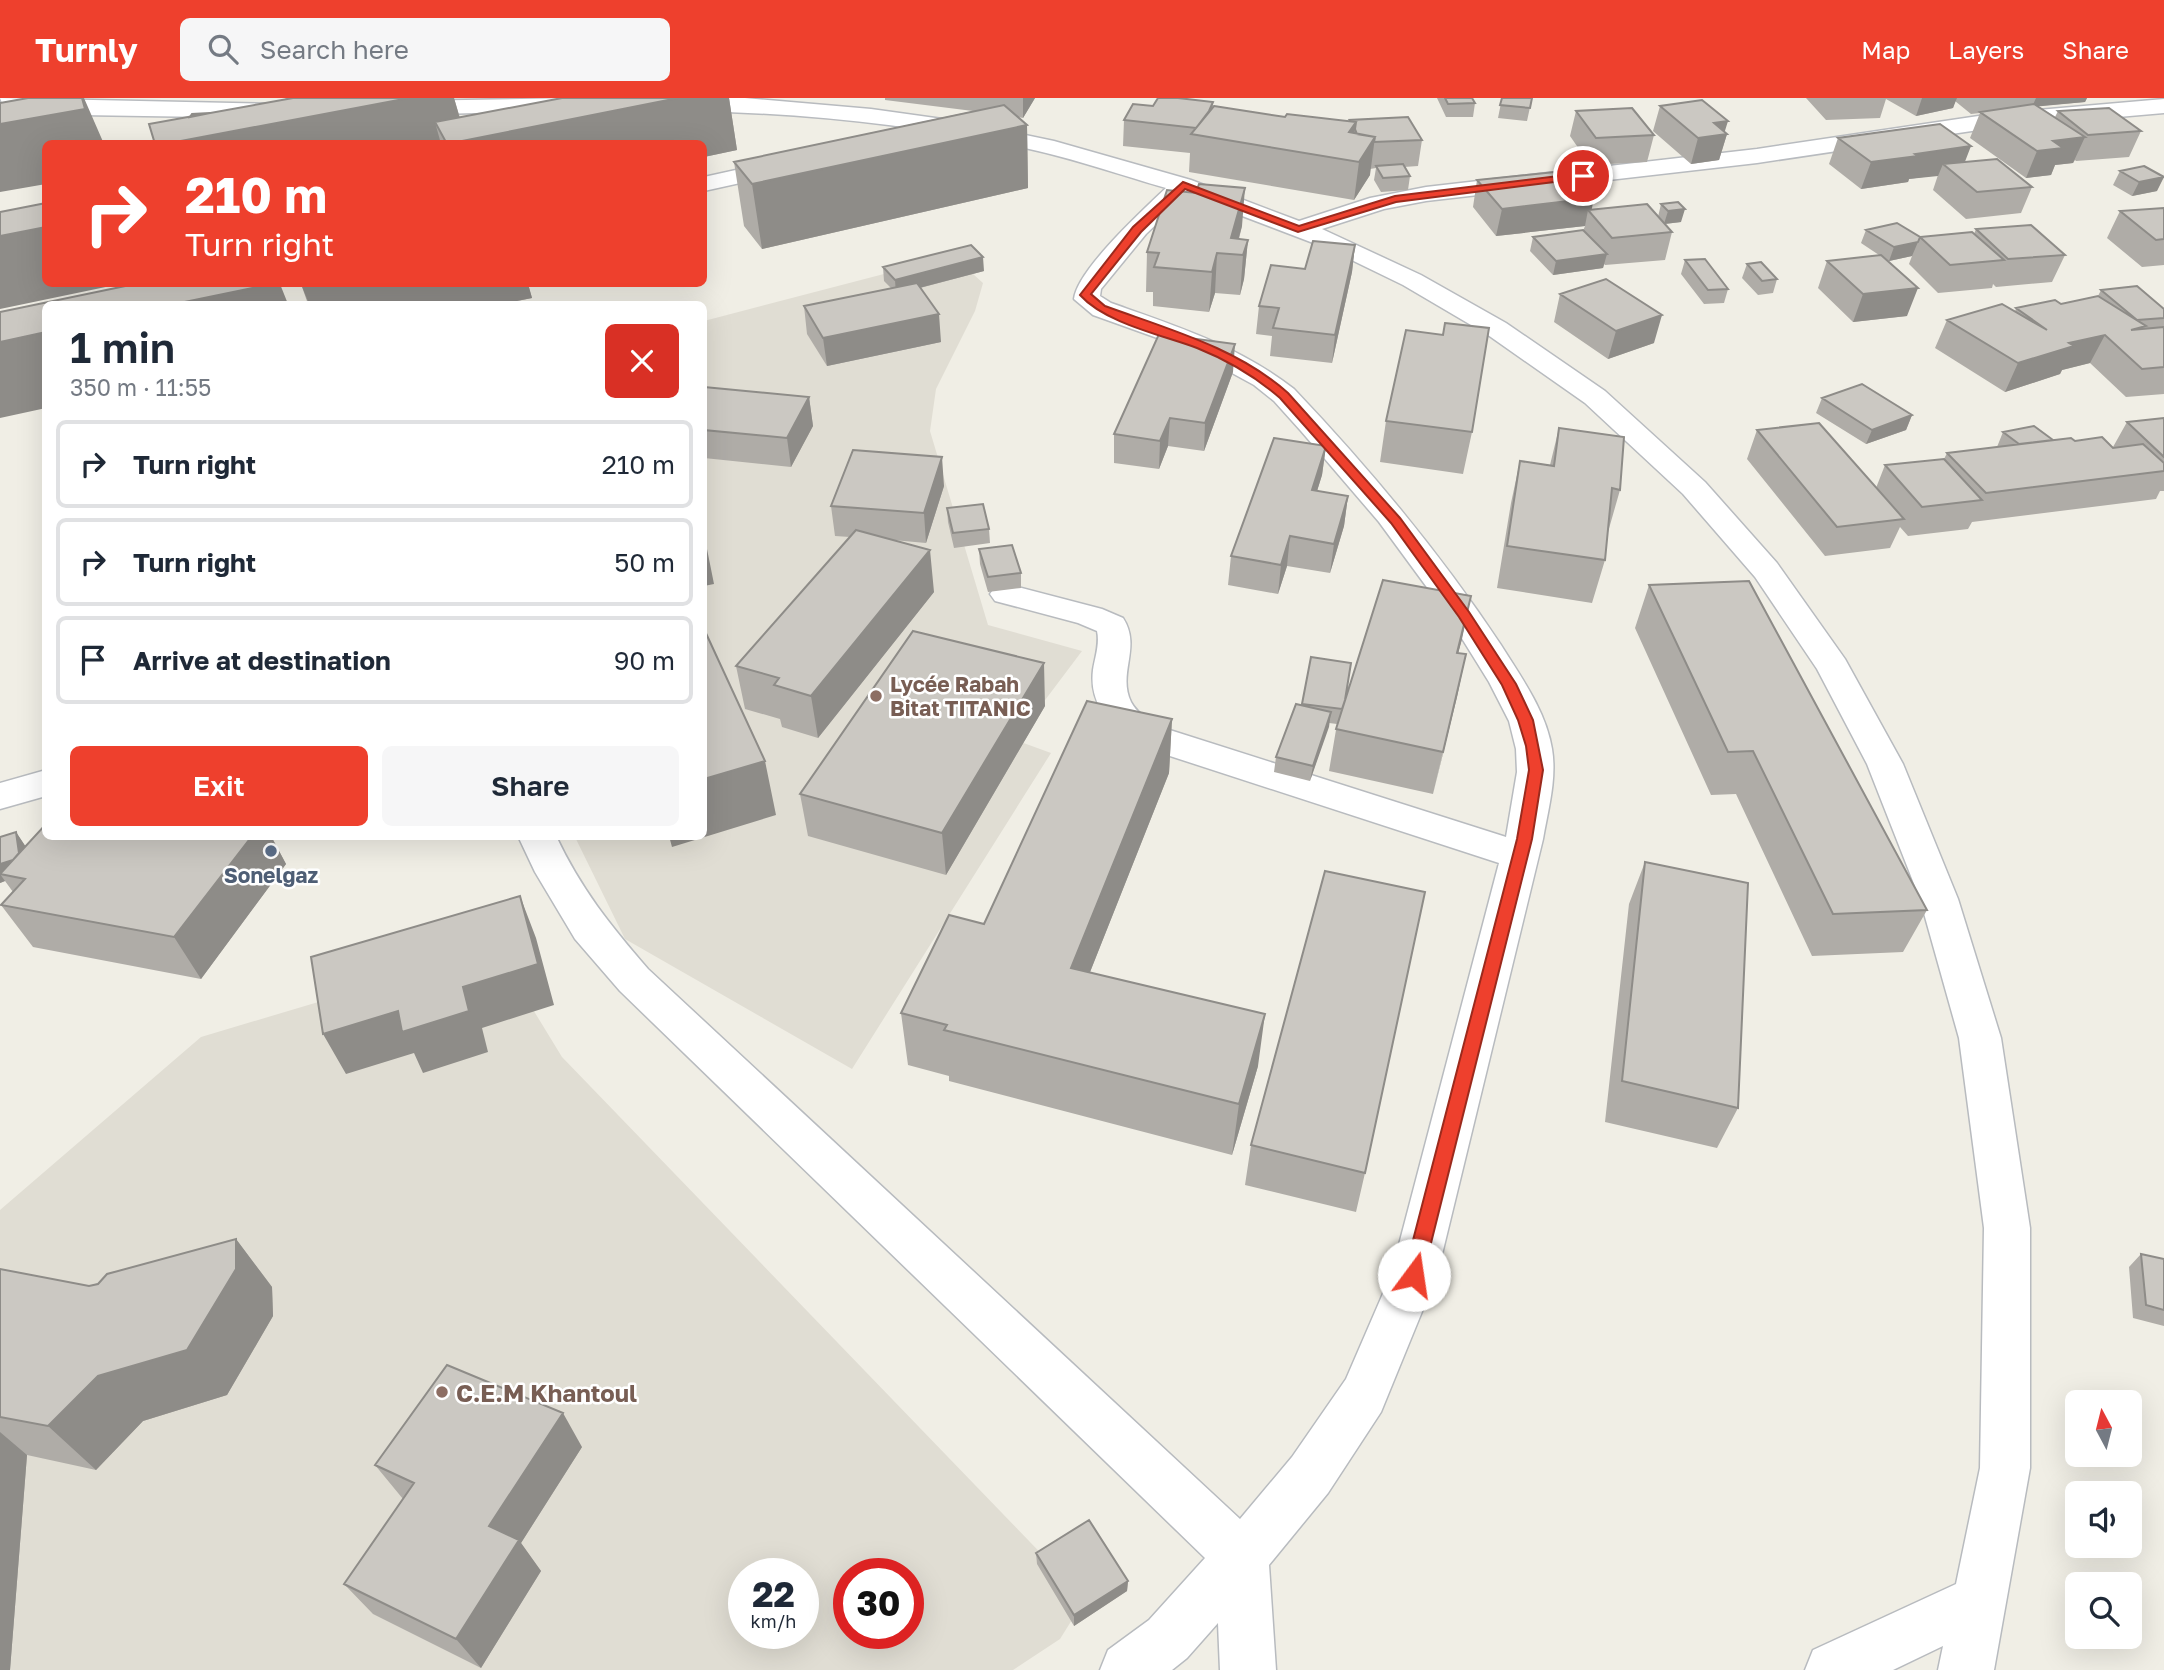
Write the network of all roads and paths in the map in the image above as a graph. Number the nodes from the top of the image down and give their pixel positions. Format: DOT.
graph roads {
  1 [pos="746,101"];
  2 [pos="654,104"];
  3 [pos="601,105"];
  4 [pos="2164,106"];
  5 [pos="19,107"];
  6 [pos="372,108"];
  7 [pos="307,110"];
  8 [pos="792,164"];
  9 [pos="707,183"];
  10 [pos="1183,185"];
  11 [pos="1298,229"];
  12 [pos="1006,594"];
  13 [pos="42,784"];
  14 [pos="0,796"];
  15 [pos="539,840"];
  16 [pos="1519,855"];
  17 [pos="1242,1557"];
  18 [pos="1979,1601"];
  19 [pos="1128,1670"];
  20 [pos="1248,1670"];
  21 [pos="1833,1670"];
  22 [pos="1966,1670"];
  1 -- 2 [label="street"];
  1 -- 10 [label="street"];
  3 -- 6 [label="street"];
  4 -- 11 [label="street"];
  5 -- 7 [label="street"];
  8 -- 9 [label="street"];
  10 -- 11 [label="street"];
  10 -- 16 [label="street"];
  11 -- 18 [label="street"];
  12 -- 16 [label="street"];
  13 -- 14 [label="street"];
  15 -- 17 [label="street"];
  16 -- 17 [label="street"];
  17 -- 19 [label="street"];
  17 -- 20 [label="street"];
  18 -- 21 [label="street"];
  18 -- 22 [label="street"];
}
